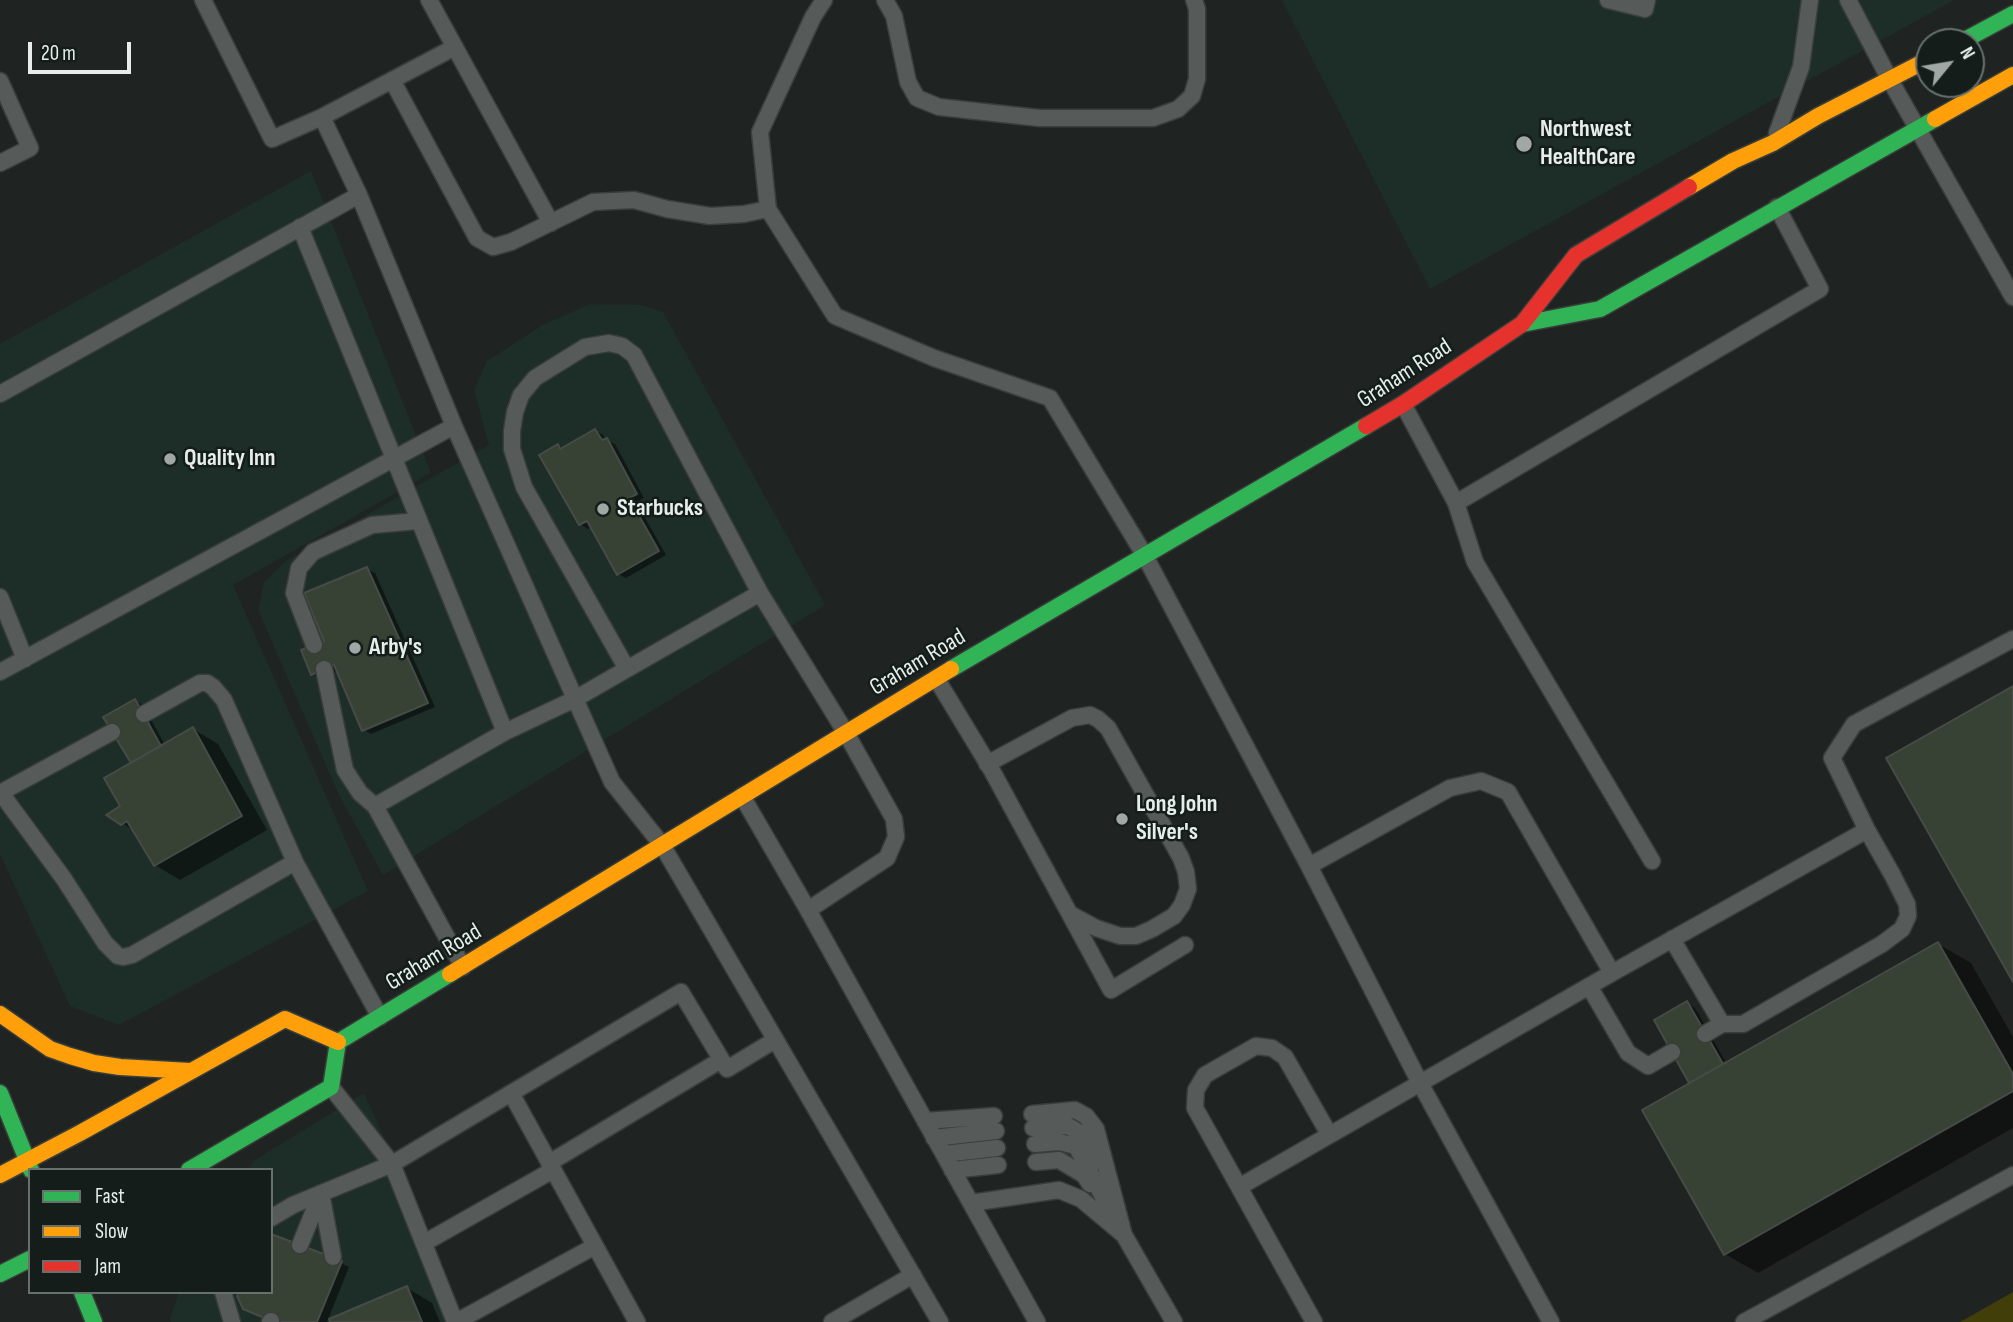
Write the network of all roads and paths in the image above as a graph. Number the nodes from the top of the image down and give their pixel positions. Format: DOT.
graph roads {
  1 [pos="203,0"];
  2 [pos="429,0"];
  3 [pos="824,0"];
  4 [pos="885,0"];
  5 [pos="1194,0"];
  6 [pos="1608,0"];
  7 [pos="1647,0"];
  8 [pos="1810,0"];
  9 [pos="1848,0"];
  10 [pos="2013,14"];
  11 [pos="1985,29"];
  12 [pos="455,47"];
  13 [pos="1915,67"];
  14 [pos="2013,75"];
  15 [pos="393,80"];
  16 [pos="1890,80"];
  17 [pos="0,81"];
  18 [pos="322,117"];
  19 [pos="1918,129"];
  20 [pos="1773,143"];
  21 [pos="0,163"];
  22 [pos="359,195"];
  23 [pos="1777,207"];
  24 [pos="768,209"];
  25 [pos="551,223"];
  26 [pos="300,227"];
  27 [pos="2013,297"];
  28 [pos="1522,324"];
  29 [pos="0,394"];
  30 [pos="1403,404"];
  31 [pos="454,426"];
  32 [pos="393,459"];
  33 [pos="1456,503"];
  34 [pos="418,521"];
  35 [pos="1145,556"];
  36 [pos="760,593"];
  37 [pos="0,597"];
  38 [pos="2013,639"];
  39 [pos="314,645"];
  40 [pos="25,659"];
  41 [pos="324,669"];
  42 [pos="627,669"];
  43 [pos="0,672"];
  44 [pos="936,678"];
  45 [pos="575,699"];
  46 [pos="144,714"];
  47 [pos="112,732"];
  48 [pos="505,732"];
  49 [pos="846,733"];
  50 [pos="987,764"];
  51 [pos="1,793"];
  52 [pos="742,796"];
  53 [pos="375,806"];
  54 [pos="1867,830"];
  55 [pos="662,845"];
  56 [pos="1652,861"];
  57 [pos="295,862"];
  58 [pos="1308,866"];
  59 [pos="808,910"];
  60 [pos="1070,914"];
  61 [pos="1672,939"];
  62 [pos="1185,946"];
  63 [pos="463,967"];
  64 [pos="1612,973"];
  65 [pos="1589,986"];
  66 [pos="0,1014"];
  67 [pos="380,1017"];
  68 [pos="1722,1024"];
  69 [pos="1705,1034"];
  70 [pos="775,1040"];
  71 [pos="338,1042"];
  72 [pos="1672,1052"];
  73 [pos="721,1060"];
  74 [pos="190,1071"];
  75 [pos="1420,1083"];
  76 [pos="331,1087"];
  77 [pos="0,1093"];
  78 [pos="511,1093"];
  79 [pos="925,1121"];
  80 [pos="996,1132"];
  81 [pos="1329,1135"];
  82 [pos="934,1138"];
  83 [pos="944,1154"];
  84 [pos="1036,1162"];
  85 [pos="392,1164"];
  86 [pos="29,1165"];
  87 [pos="998,1165"];
  88 [pos="551,1167"];
  89 [pos="192,1168"];
  90 [pos="952,1170"];
  91 [pos="0,1175"];
  92 [pos="2013,1175"];
  93 [pos="1239,1187"];
  94 [pos="321,1193"];
  95 [pos="971,1203"];
  96 [pos="273,1216"];
  97 [pos="1124,1235"];
  98 [pos="424,1243"];
  99 [pos="300,1245"];
  100 [pos="595,1246"];
  101 [pos="333,1257"];
  102 [pos="28,1260"];
  103 [pos="0,1274"];
  104 [pos="913,1275"];
  105 [pos="83,1294"];
  106 [pos="224,1294"];
  107 [pos="94,1322"];
  108 [pos="232,1322"];
  109 [pos="456,1322"];
  110 [pos="636,1322"];
  111 [pos="832,1322"];
  112 [pos="940,1322"];
  113 [pos="1037,1322"];
  114 [pos="1174,1322"];
  115 [pos="1314,1322"];
  116 [pos="1551,1322"];
  117 [pos="1744,1322"];
  1 -- 18 [label="lane"];
  2 -- 12 [label="lane"];
  3 -- 24 [label="lane"];
  4 -- 5 [label="lane"];
  6 -- 7 [label="lane"];
  8 -- 20 [label="lane"];
  9 -- 16 [label="lane"];
  10 -- 11 [label="main road"];
  12 -- 15 [label="lane"];
  12 -- 25 [label="lane"];
  13 -- 16 [label="main road, Graham Road"];
  14 -- 19 [label="main road, Graham Road"];
  15 -- 18 [label="lane"];
  15 -- 25 [label="lane"];
  16 -- 19 [label="lane"];
  16 -- 20 [label="main road, Graham Road"];
  17 -- 21 [label="lane"];
  18 -- 22 [label="lane"];
  19 -- 23 [label="main road, Graham Road"];
  19 -- 27 [label="lane"];
  20 -- 28 [label="main road, Graham Road"];
  22 -- 26 [label="lane"];
  22 -- 31 [label="lane"];
  23 -- 28 [label="main road, Graham Road"];
  23 -- 33 [label="lane"];
  24 -- 25 [label="lane"];
  24 -- 35 [label="lane"];
  26 -- 29 [label="lane"];
  26 -- 32 [label="lane"];
  28 -- 30 [label="main road, Graham Road"];
  30 -- 33 [label="lane"];
  30 -- 35 [label="main road, Graham Road"];
  31 -- 32 [label="lane"];
  31 -- 45 [label="lane"];
  32 -- 34 [label="lane"];
  32 -- 40 [label="lane"];
  33 -- 56 [label="lane"];
  34 -- 39 [label="lane"];
  34 -- 48 [label="lane"];
  35 -- 44 [label="main road, Graham Road"];
  35 -- 58 [label="lane"];
  36 -- 42 [label="lane"];
  36 -- 42 [label="lane"];
  36 -- 49 [label="lane"];
  37 -- 40 [label="lane"];
  38 -- 54 [label="lane"];
  40 -- 43 [label="lane"];
  41 -- 53 [label="lane"];
  42 -- 45 [label="lane"];
  44 -- 49 [label="main road, Graham Road"];
  44 -- 50 [label="lane"];
  45 -- 48 [label="lane"];
  45 -- 55 [label="lane"];
  46 -- 57 [label="lane"];
  47 -- 51 [label="lane"];
  48 -- 53 [label="lane"];
  49 -- 52 [label="main road, Graham Road"];
  49 -- 59 [label="lane"];
  50 -- 60 [label="lane"];
  50 -- 60 [label="lane"];
  51 -- 57 [label="lane"];
  52 -- 55 [label="main road, Graham Road"];
  52 -- 59 [label="lane"];
  53 -- 63 [label="lane"];
  54 -- 61 [label="lane"];
  54 -- 68 [label="lane"];
  55 -- 63 [label="main road, Graham Road"];
  55 -- 70 [label="lane"];
  57 -- 67 [label="lane"];
  58 -- 64 [label="lane"];
  58 -- 75 [label="lane"];
  59 -- 79 [label="lane"];
  60 -- 62 [label="lane"];
  61 -- 64 [label="lane"];
  61 -- 68 [label="lane"];
  63 -- 67 [label="main road, Graham Road"];
  64 -- 65 [label="lane"];
  65 -- 72 [label="lane"];
  65 -- 75 [label="lane"];
  66 -- 74 [label="main road"];
  67 -- 71 [label="main road, Graham Road"];
  68 -- 69 [label="lane"];
  70 -- 73 [label="lane"];
  70 -- 104 [label="lane"];
  71 -- 74 [label="main road"];
  71 -- 76 [label="main road"];
  73 -- 78 [label="lane"];
  73 -- 88 [label="lane"];
  74 -- 86 [label="main road"];
  75 -- 81 [label="lane"];
  75 -- 116 [label="lane"];
  76 -- 85 [label="lane"];
  76 -- 89 [label="main road"];
  77 -- 86 [label="main road"];
  78 -- 85 [label="lane"];
  78 -- 88 [label="lane"];
  79 -- 80 [label="lane"];
  79 -- 82 [label="lane"];
  80 -- 82 [label="lane"];
  80 -- 83 [label="lane"];
  81 -- 93 [label="lane"];
  81 -- 93 [label="lane"];
  82 -- 83 [label="lane"];
  83 -- 90 [label="lane"];
  84 -- 97 [label="lane"];
  85 -- 94 [label="lane"];
  85 -- 98 [label="lane"];
  86 -- 91 [label="main road"];
  87 -- 90 [label="lane"];
  88 -- 98 [label="lane"];
  88 -- 100 [label="lane"];
  90 -- 95 [label="lane"];
  92 -- 117 [label="lane"];
  93 -- 115 [label="lane"];
  94 -- 96 [label="lane"];
  94 -- 99 [label="lane"];
  94 -- 101 [label="lane"];
  95 -- 97 [label="lane"];
  95 -- 113 [label="lane"];
  97 -- 97 [label="lane"];
  97 -- 114 [label="lane"];
  98 -- 109 [label="lane"];
  100 -- 109 [label="lane"];
  100 -- 110 [label="lane"];
  102 -- 103 [label="main road"];
  104 -- 111 [label="lane"];
  104 -- 112 [label="lane"];
  105 -- 107 [label="main road"];
  106 -- 108 [label="lane"];
}
